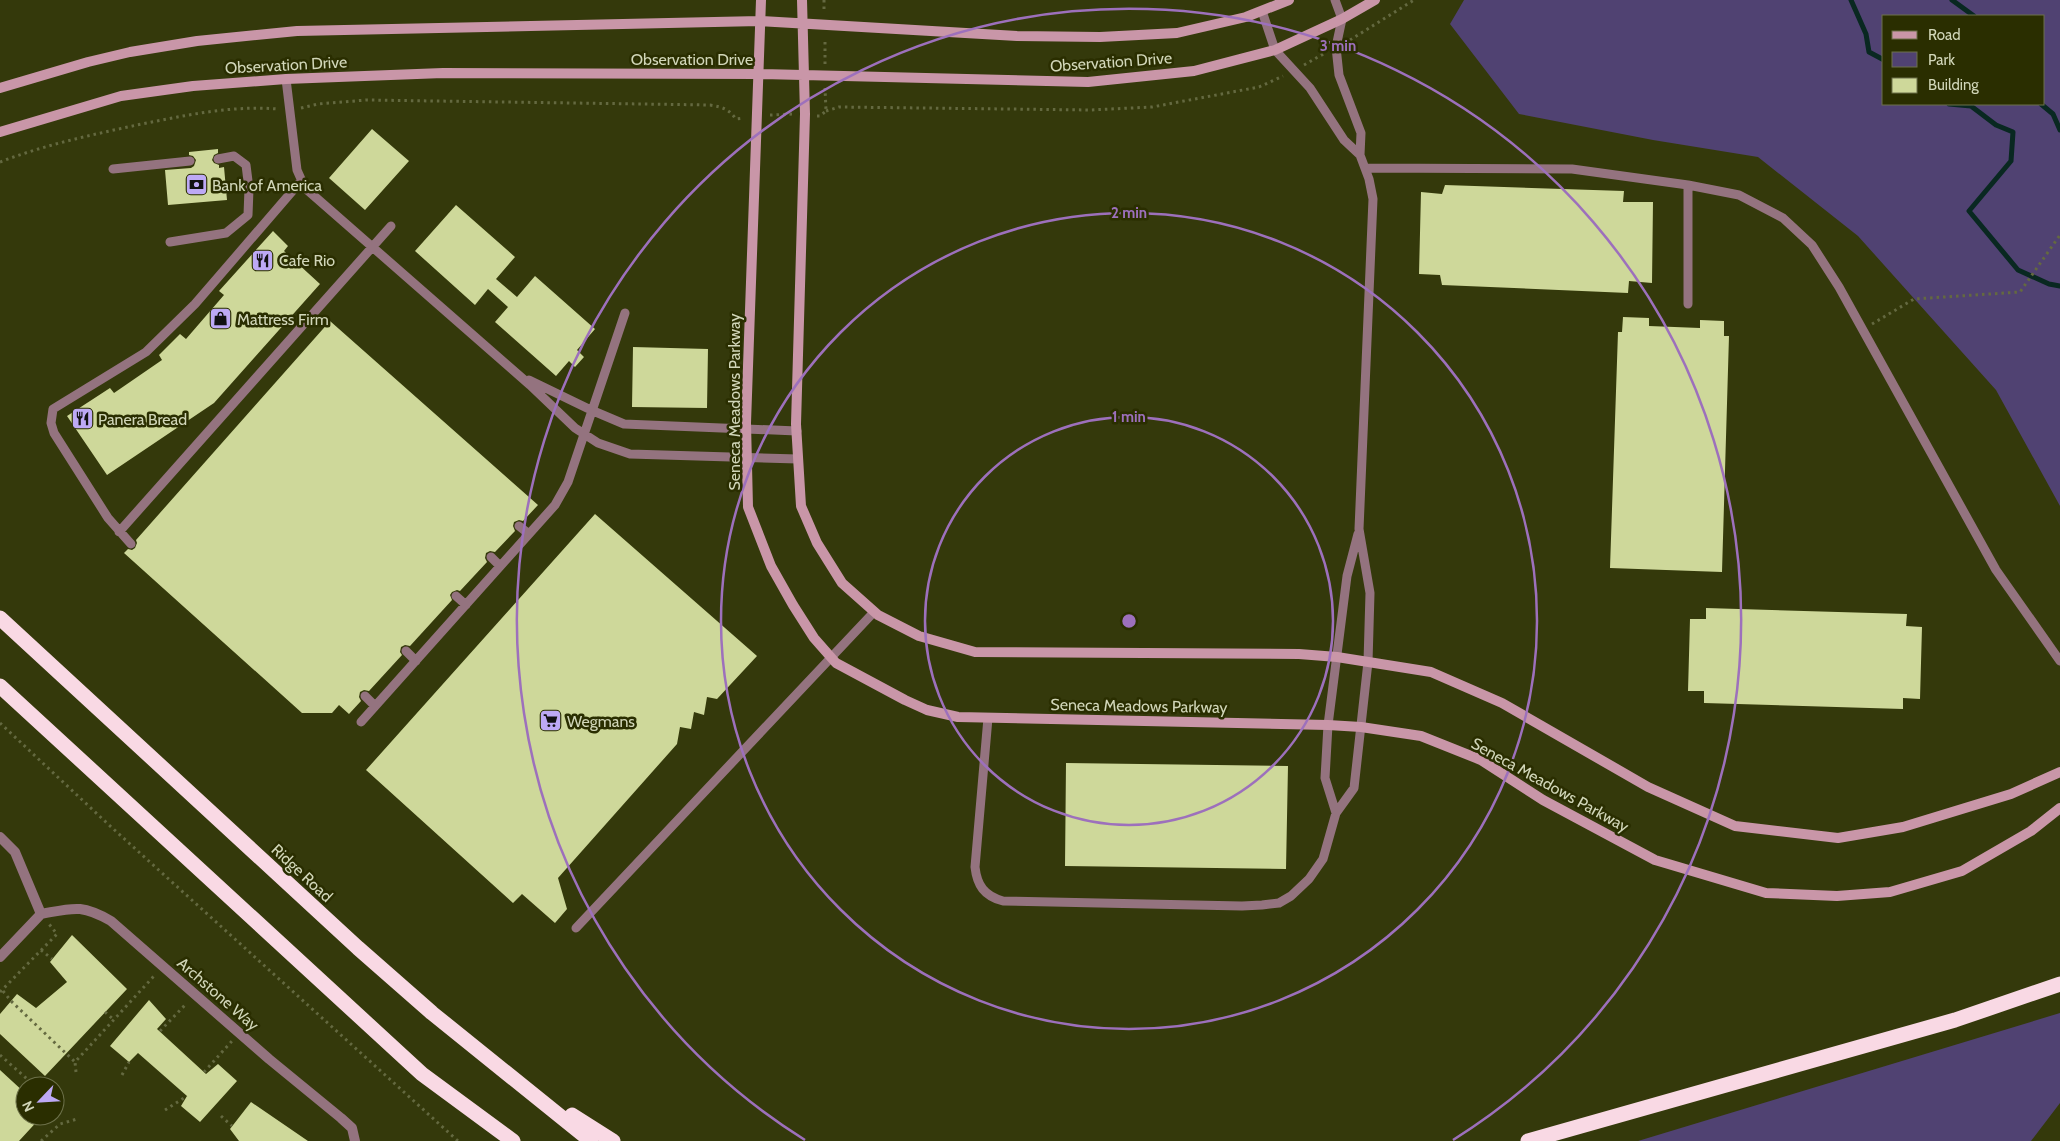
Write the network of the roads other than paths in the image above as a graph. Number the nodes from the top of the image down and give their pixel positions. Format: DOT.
graph roads {
  1 [pos="761,0"];
  2 [pos="802,0"];
  3 [pos="1289,0"];
  4 [pos="1335,0"];
  5 [pos="1375,0"];
  6 [pos="1262,11"];
  7 [pos="1342,19"];
  8 [pos="760,22"];
  9 [pos="803,24"];
  10 [pos="1275,50"];
  11 [pos="758,74"];
  12 [pos="804,76"];
  13 [pos="286,79"];
  14 [pos="0,88"];
  15 [pos="0,132"];
  16 [pos="1360,155"];
  17 [pos="218,159"];
  18 [pos="190,161"];
  19 [pos="1365,168"];
  20 [pos="113,170"];
  21 [pos="301,181"];
  22 [pos="1688,186"];
  23 [pos="391,226"];
  24 [pos="170,242"];
  25 [pos="373,246"];
  26 [pos="1688,304"];
  27 [pos="624,313"];
  28 [pos="517,374"];
  29 [pos="591,410"];
  30 [pos="746,430"];
  31 [pos="796,431"];
  32 [pos="584,434"];
  33 [pos="747,457"];
  34 [pos="798,459"];
  35 [pos="519,526"];
  36 [pos="1359,528"];
  37 [pos="119,532"];
  38 [pos="529,534"];
  39 [pos="131,544"];
  40 [pos="491,558"];
  41 [pos="500,566"];
  42 [pos="456,596"];
  43 [pos="466,605"];
  44 [pos="874,612"];
  45 [pos="0,618"];
  46 [pos="406,651"];
  47 [pos="832,657"];
  48 [pos="1337,657"];
  49 [pos="416,661"];
  50 [pos="2060,661"];
  51 [pos="1368,662"];
  52 [pos="0,686"];
  53 [pos="365,696"];
  54 [pos="376,706"];
  55 [pos="988,718"];
  56 [pos="361,722"];
  57 [pos="1328,725"];
  58 [pos="1361,727"];
  59 [pos="2060,772"];
  60 [pos="2060,808"];
  61 [pos="1336,813"];
  62 [pos="0,838"];
  63 [pos="41,914"];
  64 [pos="576,928"];
  65 [pos="0,957"];
  66 [pos="2060,984"];
  67 [pos="508,1074"];
  68 [pos="355,1141"];
  69 [pos="514,1141"];
  70 [pos="591,1141"];
  71 [pos="613,1141"];
  72 [pos="1528,1141"];
  1 -- 8 [label="street, Seneca Meadows Parkway"];
  2 -- 9 [label="street"];
  3 -- 6 [label="street, Observation Drive"];
  4 -- 7 [label="lane"];
  5 -- 7 [label="street, Observation Drive"];
  6 -- 9 [label="street, Observation Drive"];
  6 -- 10 [label="lane"];
  7 -- 10 [label="street, Observation Drive"];
  7 -- 16 [label="lane"];
  8 -- 9 [label="street, Observation Drive"];
  8 -- 11 [label="street, Seneca Meadows Parkway"];
  8 -- 14 [label="street, Observation Drive"];
  9 -- 12 [label="street"];
  10 -- 12 [label="street, Observation Drive"];
  10 -- 16 [label="lane"];
  11 -- 12 [label="street, Observation Drive"];
  11 -- 13 [label="street, Observation Drive"];
  11 -- 30 [label="street, Seneca Meadows Parkway"];
  12 -- 31 [label="street"];
  13 -- 15 [label="street, Observation Drive"];
  13 -- 21 [label="lane"];
  16 -- 19 [label="lane"];
  17 -- 24 [label="lane"];
  18 -- 20 [label="lane"];
  19 -- 22 [label="lane"];
  19 -- 36 [label="lane"];
  21 -- 25 [label="lane"];
  21 -- 37 [label="lane"];
  22 -- 26 [label="lane"];
  22 -- 50 [label="lane"];
  23 -- 25 [label="lane"];
  25 -- 28 [label="lane"];
  25 -- 37 [label="lane"];
  27 -- 29 [label="lane"];
  28 -- 29 [label="lane"];
  28 -- 32 [label="lane"];
  29 -- 30 [label="lane"];
  29 -- 32 [label="lane"];
  30 -- 31 [label="lane"];
  30 -- 33 [label="street, Seneca Meadows Parkway"];
  31 -- 34 [label="street"];
  32 -- 33 [label="lane"];
  32 -- 38 [label="lane"];
  33 -- 34 [label="lane"];
  33 -- 47 [label="street, Seneca Meadows Parkway"];
  34 -- 44 [label="street"];
  35 -- 38 [label="lane"];
  36 -- 48 [label="lane"];
  36 -- 51 [label="lane"];
  37 -- 39 [label="lane"];
  38 -- 41 [label="lane"];
  40 -- 41 [label="lane"];
  41 -- 43 [label="lane"];
  42 -- 43 [label="lane"];
  43 -- 49 [label="lane"];
  44 -- 47 [label="lane"];
  44 -- 48 [label="street"];
  45 -- 67 [label="highway, Ridge Road"];
  46 -- 49 [label="lane"];
  47 -- 55 [label="street, Seneca Meadows Parkway"];
  47 -- 64 [label="lane"];
  48 -- 51 [label="street"];
  48 -- 57 [label="lane"];
  49 -- 54 [label="lane"];
  51 -- 58 [label="lane"];
  51 -- 59 [label="street"];
  52 -- 69 [label="highway"];
  53 -- 54 [label="lane"];
  54 -- 56 [label="lane"];
  55 -- 57 [label="street, Seneca Meadows Parkway"];
  55 -- 61 [label="lane"];
  57 -- 58 [label="street, Seneca Meadows Parkway"];
  57 -- 61 [label="lane"];
  58 -- 60 [label="street, Seneca Meadows Parkway"];
  58 -- 61 [label="lane"];
  62 -- 63 [label="street"];
  63 -- 65 [label="street"];
  63 -- 68 [label="street, Archstone Way"];
  66 -- 72 [label="highway"];
  67 -- 70 [label="highway, Ridge Road"];
  67 -- 71 [label="highway"];
}
